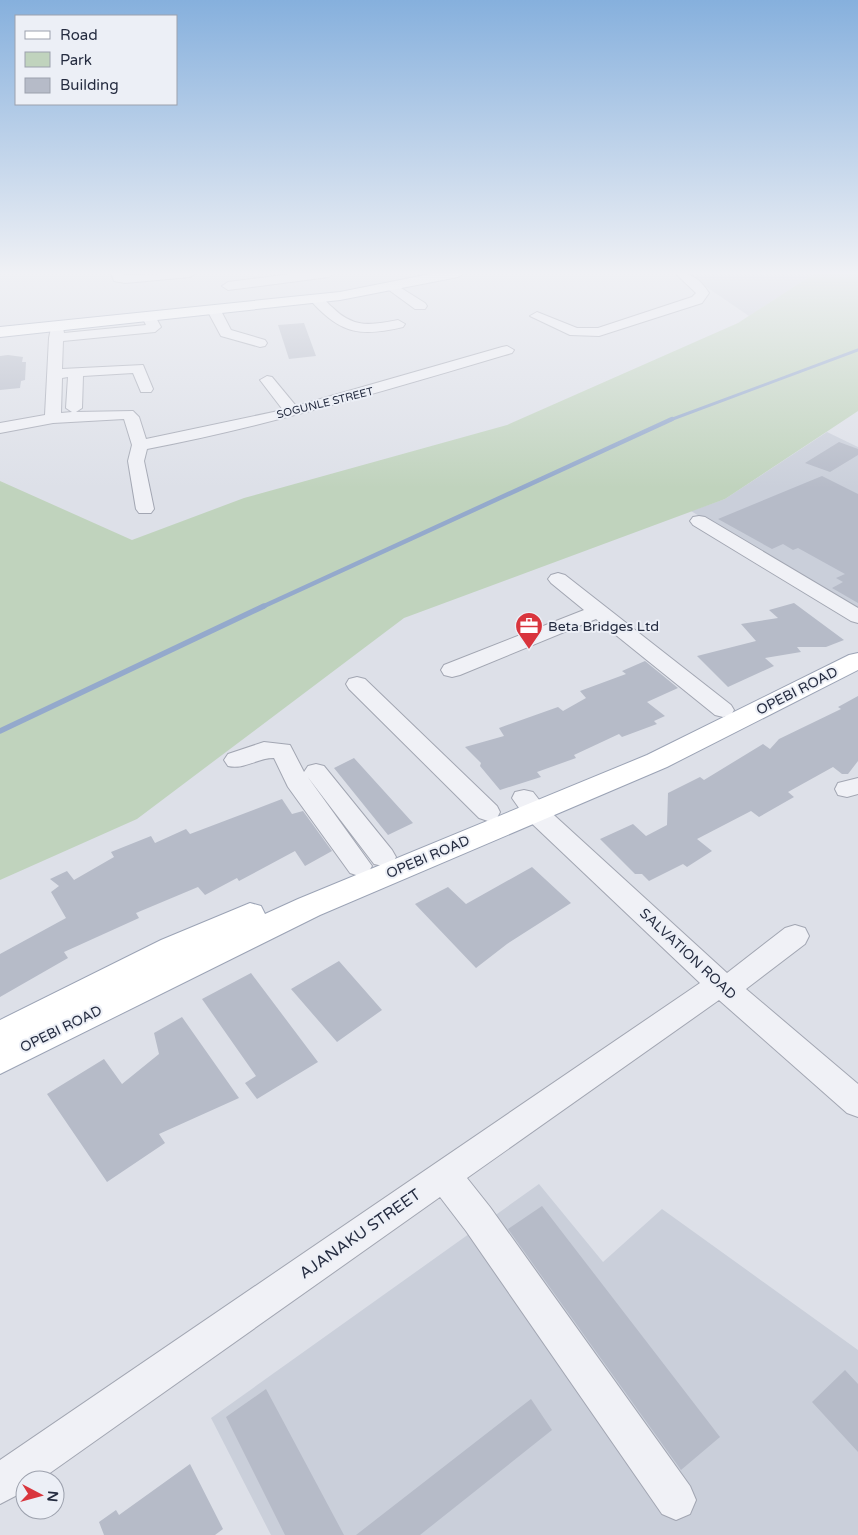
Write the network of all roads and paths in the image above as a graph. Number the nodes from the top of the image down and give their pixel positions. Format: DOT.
graph roads {
  1 [pos="56,345"];
  2 [pos="507,350"];
  3 [pos="76,372"];
  4 [pos="55,374"];
  5 [pos="267,380"];
  6 [pos="146,389"];
  7 [pos="74,408"];
  8 [pos="292,411"];
  9 [pos="53,418"];
  10 [pos="0,428"];
  11 [pos="140,445"];
  12 [pos="145,509"];
  13 [pos="699,521"];
  14 [pos="558,579"];
  15 [pos="599,611"];
  16 [pos="858,617"];
  17 [pos="858,643"];
  18 [pos="858,660"];
  19 [pos="452,670"];
  20 [pos="357,684"];
  21 [pos="723,710"];
  22 [pos="236,760"];
  23 [pos="316,772"];
  24 [pos="530,805"];
  25 [pos="488,812"];
  26 [pos="371,862"];
  27 [pos="795,936"];
  28 [pos="723,987"];
  29 [pos="0,1036"];
  30 [pos="0,1059"];
  31 [pos="858,1103"];
  32 [pos="444,1176"];
  33 [pos="0,1484"];
  34 [pos="676,1500"];
  1 -- 4 [label="street"];
  2 -- 8 [label="street, SOGUNLE STREET"];
  3 -- 4 [label="street"];
  3 -- 6 [label="street"];
  3 -- 7 [label="street"];
  4 -- 9 [label="street"];
  5 -- 8 [label="street"];
  8 -- 11 [label="street, SOGUNLE STREET"];
  9 -- 10 [label="street"];
  9 -- 11 [label="street"];
  11 -- 12 [label="street"];
  13 -- 16 [label="street"];
  14 -- 15 [label="street"];
  15 -- 19 [label="street"];
  15 -- 21 [label="street"];
  17 -- 21 [label="main road, OPEBI ROAD"];
  18 -- 24 [label="main road, OPEBI ROAD"];
  20 -- 25 [label="street"];
  21 -- 24 [label="main road, OPEBI ROAD"];
  22 -- 26 [label="street"];
  23 -- 26 [label="street"];
  24 -- 25 [label="main road, OPEBI ROAD"];
  24 -- 28 [label="street, SALVATION ROAD"];
  24 -- 30 [label="main road, OPEBI ROAD"];
  25 -- 26 [label="main road, OPEBI ROAD"];
  26 -- 29 [label="main road, OPEBI ROAD"];
  27 -- 28 [label="street, AJANAKU STREET"];
  28 -- 31 [label="street, SALVATION ROAD"];
  28 -- 32 [label="street, AJANAKU STREET"];
  32 -- 33 [label="street, AJANAKU STREET"];
  32 -- 34 [label="street"];
}
